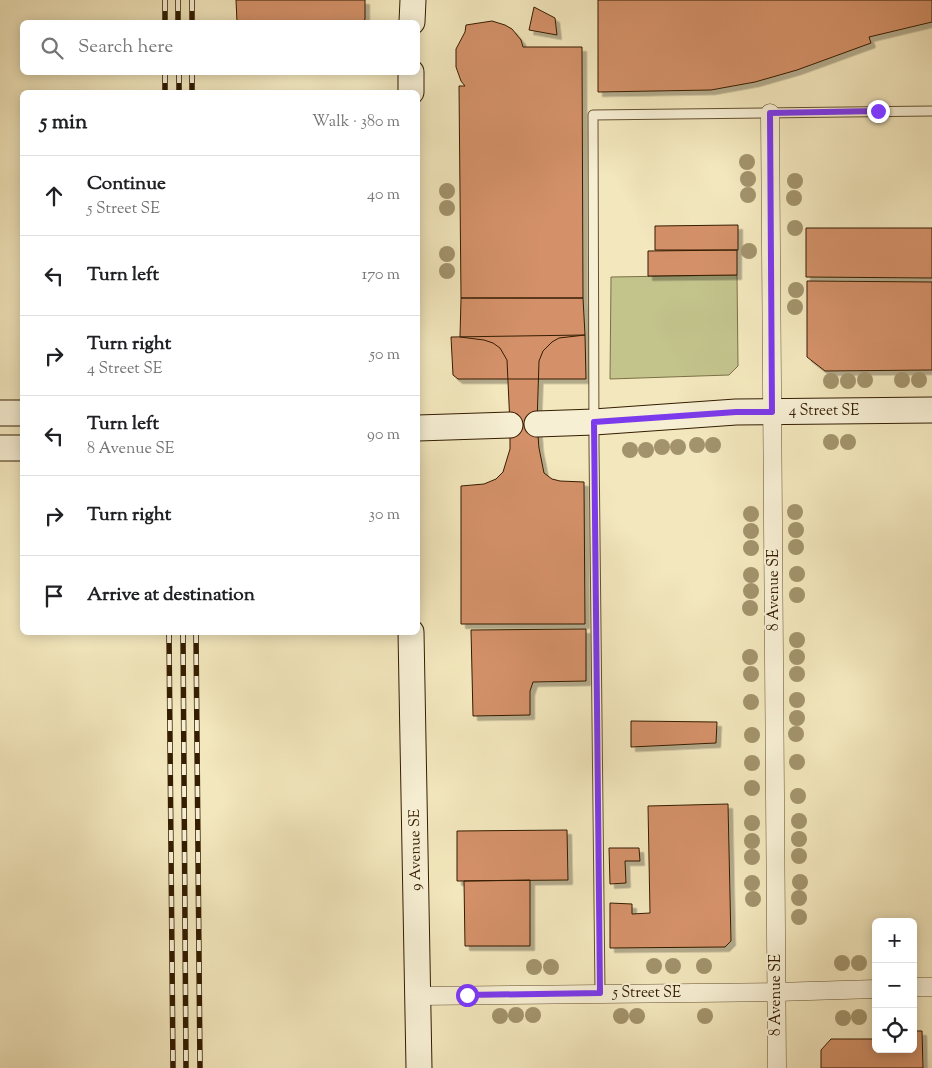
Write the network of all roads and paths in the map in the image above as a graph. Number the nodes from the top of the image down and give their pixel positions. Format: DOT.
graph roads {
  1 [pos="413,0"];
  2 [pos="412,20"];
  3 [pos="411,75"];
  4 [pos="411,90"];
  5 [pos="932,111"];
  6 [pos="770,113"];
  7 [pos="932,410"];
  8 [pos="772,412"];
  9 [pos="0,413"];
  10 [pos="20,413"];
  11 [pos="594,422"];
  12 [pos="537,424"];
  13 [pos="510,425"];
  14 [pos="420,428"];
  15 [pos="0,448"];
  16 [pos="20,448"];
  17 [pos="411,635"];
  18 [pos="932,987"];
  19 [pos="917,988"];
  20 [pos="872,989"];
  21 [pos="776,992"];
  22 [pos="600,993"];
  23 [pos="419,996"];
  24 [pos="419,1068"];
  25 [pos="777,1068"];
  1 -- 2 [label="main road"];
  3 -- 4 [label="main road"];
  5 -- 6 [label="lane"];
  6 -- 8 [label="street, 8 Avenue SE"];
  6 -- 11 [label="lane"];
  7 -- 8 [label="main road, 4 Street SE"];
  8 -- 11 [label="main road, 4 Street SE"];
  8 -- 21 [label="street, 8 Avenue SE"];
  9 -- 10 [label="main road"];
  11 -- 12 [label="main road, 4 Street SE"];
  11 -- 22 [label="lane"];
  13 -- 14 [label="main road"];
  15 -- 16 [label="main road"];
  17 -- 23 [label="main road, 9 Avenue SE"];
  18 -- 19 [label="street"];
  20 -- 21 [label="street, 5 Street SE"];
  21 -- 22 [label="street, 5 Street SE"];
  21 -- 25 [label="street, 8 Avenue SE"];
  22 -- 23 [label="street, 5 Street SE"];
  23 -- 24 [label="main road, 9 Avenue SE"];
}
